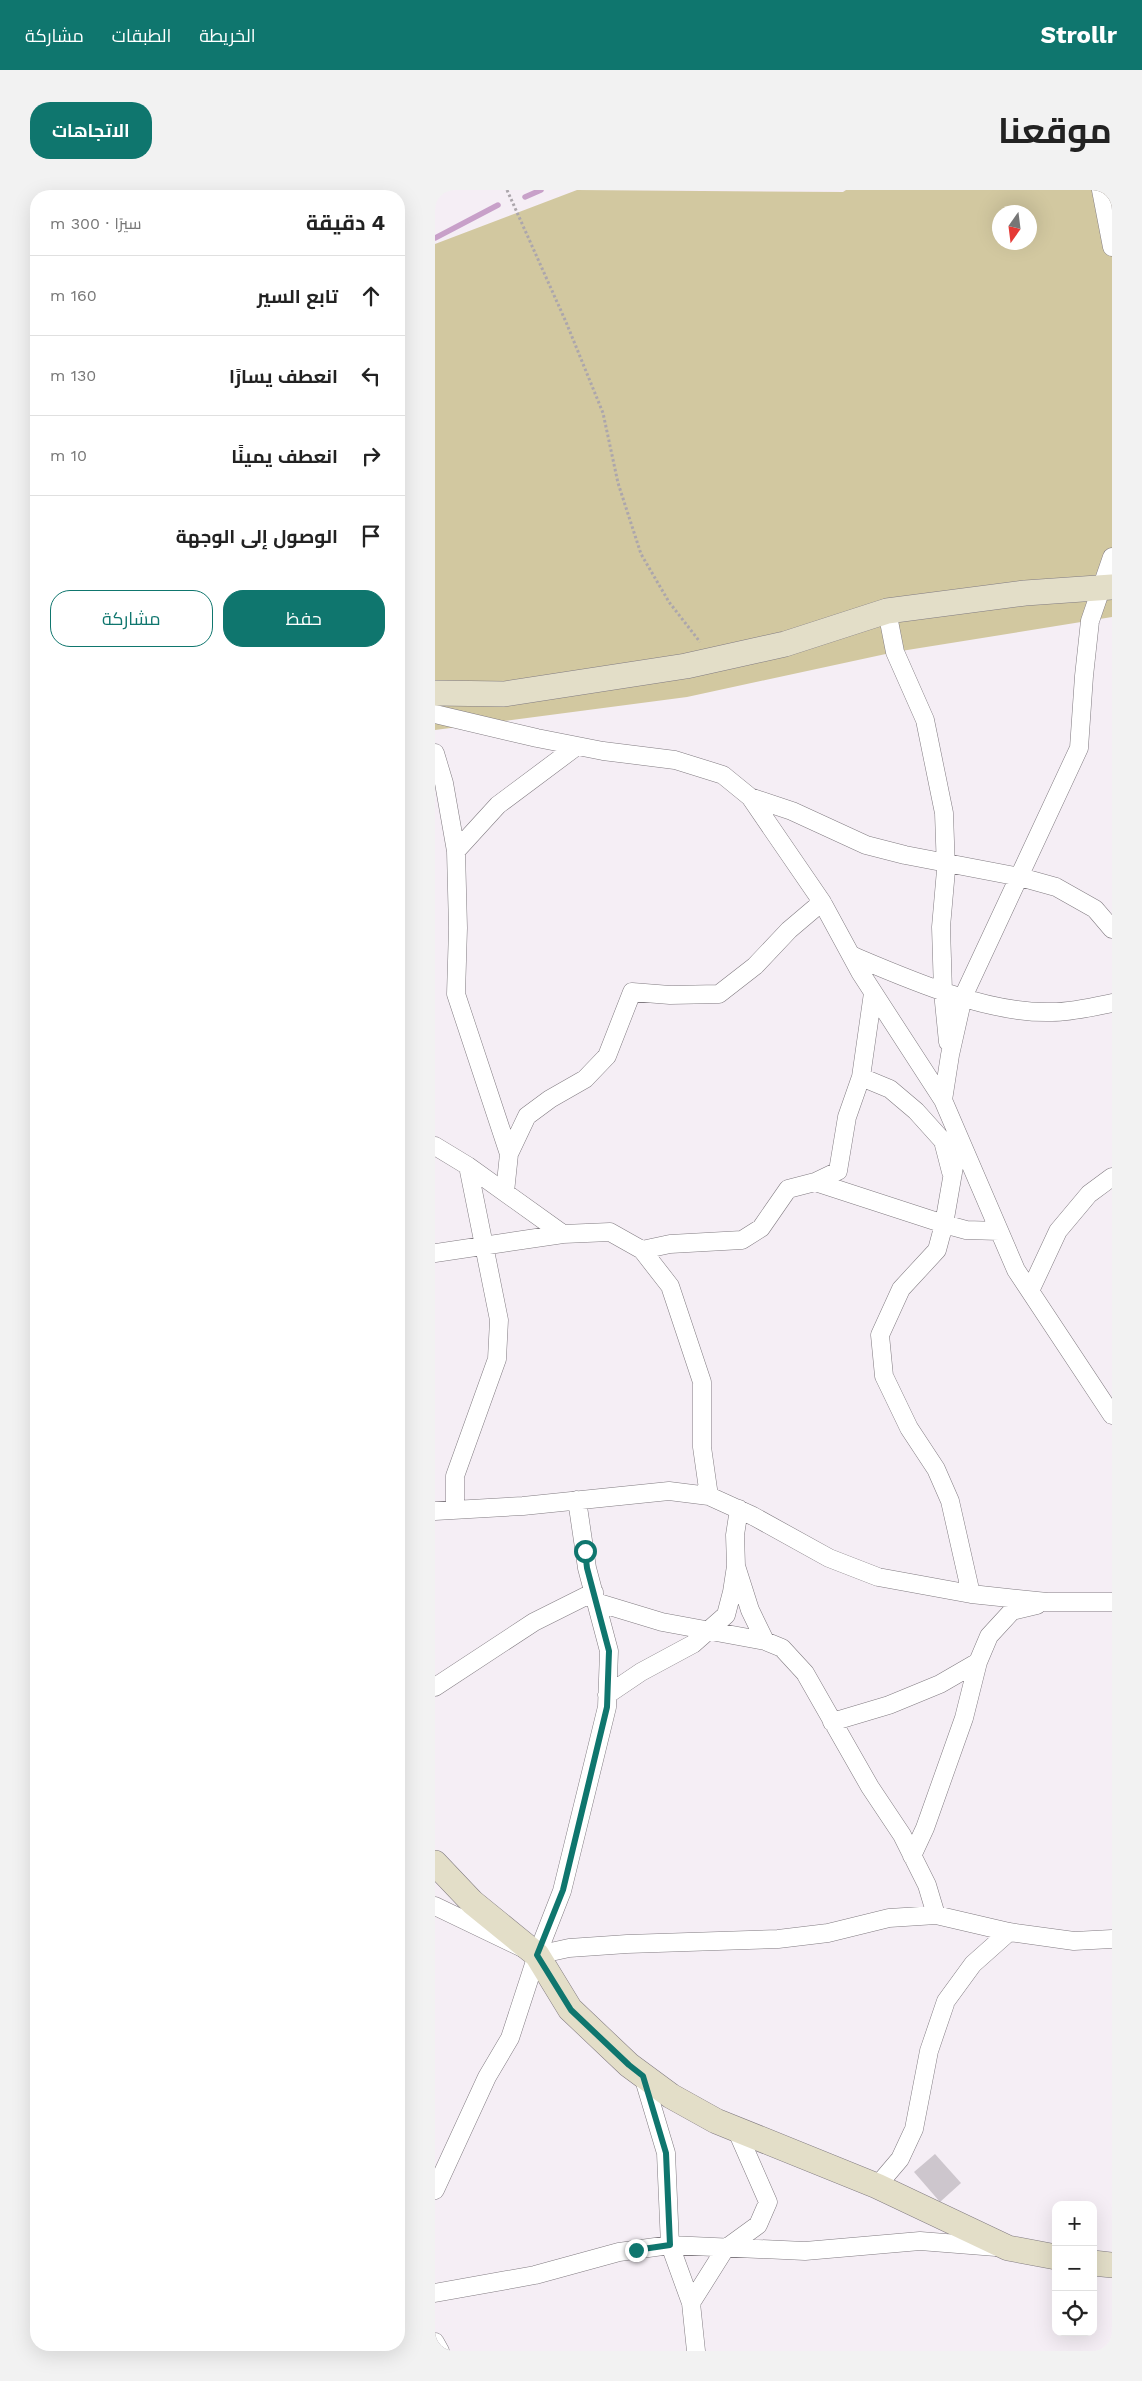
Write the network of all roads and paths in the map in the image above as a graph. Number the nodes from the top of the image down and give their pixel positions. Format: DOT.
graph roads {
  1 [pos="507,190"];
  2 [pos="1101,190"];
  3 [pos="1112,247"];
  4 [pos="1112,557"];
  5 [pos="1106,588"];
  6 [pos="887,611"];
  7 [pos="715,660"];
  8 [pos="435,693"];
  9 [pos="435,714"];
  10 [pos="577,746"];
  11 [pos="435,753"];
  12 [pos="750,797"];
  13 [pos="456,851"];
  14 [pos="946,862"];
  15 [pos="1020,877"];
  16 [pos="822,902"];
  17 [pos="1112,929"];
  18 [pos="851,955"];
  19 [pos="943,992"];
  20 [pos="873,993"];
  21 [pos="963,996"];
  22 [pos="1112,1003"];
  23 [pos="949,1055"];
  24 [pos="861,1077"];
  25 [pos="943,1100"];
  26 [pos="959,1138"];
  27 [pos="435,1146"];
  28 [pos="509,1154"];
  29 [pos="468,1166"];
  30 [pos="1112,1177"];
  31 [pos="953,1179"];
  32 [pos="815,1182"];
  33 [pos="505,1192"];
  34 [pos="944,1224"];
  35 [pos="999,1231"];
  36 [pos="563,1234"];
  37 [pos="485,1245"];
  38 [pos="642,1250"];
  39 [pos="435,1253"];
  40 [pos="1029,1291"];
  41 [pos="1112,1416"];
  42 [pos="709,1496"];
  43 [pos="577,1500"];
  44 [pos="455,1510"];
  45 [pos="739,1510"];
  46 [pos="435,1511"];
  47 [pos="736,1566"];
  48 [pos="971,1594"];
  49 [pos="595,1597"];
  50 [pos="1047,1602"];
  51 [pos="1112,1602"];
  52 [pos="708,1630"];
  53 [pos="765,1641"];
  54 [pos="978,1662"];
  55 [pos="435,1687"];
  56 [pos="607,1695"];
  57 [pos="832,1722"];
  58 [pos="912,1856"];
  59 [pos="435,1863"];
  60 [pos="435,1906"];
  61 [pos="936,1915"];
  62 [pos="1009,1932"];
  63 [pos="1112,1939"];
  64 [pos="537,1955"];
  65 [pos="643,2076"];
  66 [pos="736,2129"];
  67 [pos="437,2180"];
  68 [pos="877,2186"];
  69 [pos="670,2245"];
  70 [pos="1008,2248"];
  71 [pos="725,2249"];
  72 [pos="1052,2257"];
  73 [pos="1097,2263"];
  74 [pos="1112,2265"];
  75 [pos="435,2293"];
  76 [pos="691,2303"];
  77 [pos="435,2342"];
  78 [pos="440,2351"];
  79 [pos="696,2351"];
  1 -- 7 [label="path"];
  2 -- 3 [label="street"];
  4 -- 5 [label="street"];
  5 -- 6 [label="street"];
  5 -- 15 [label="street"];
  6 -- 7 [label="street"];
  6 -- 14 [label="street"];
  7 -- 8 [label="street"];
  9 -- 10 [label="street"];
  10 -- 12 [label="street"];
  10 -- 13 [label="street"];
  11 -- 13 [label="street"];
  12 -- 14 [label="street"];
  12 -- 16 [label="street"];
  13 -- 28 [label="street"];
  14 -- 15 [label="street"];
  14 -- 19 [label="street"];
  15 -- 17 [label="street"];
  15 -- 21 [label="street"];
  16 -- 18 [label="street"];
  16 -- 28 [label="street"];
  18 -- 19 [label="street"];
  18 -- 20 [label="street"];
  19 -- 21 [label="street"];
  19 -- 23 [label="street"];
  20 -- 24 [label="street"];
  20 -- 25 [label="street"];
  21 -- 22 [label="street"];
  21 -- 23 [label="street"];
  23 -- 25 [label="street"];
  24 -- 31 [label="street"];
  24 -- 32 [label="street"];
  25 -- 26 [label="street"];
  26 -- 31 [label="street"];
  26 -- 35 [label="street"];
  27 -- 29 [label="street"];
  28 -- 33 [label="street"];
  29 -- 33 [label="street"];
  29 -- 37 [label="street"];
  30 -- 40 [label="street"];
  31 -- 34 [label="street"];
  32 -- 34 [label="street"];
  32 -- 38 [label="street"];
  33 -- 36 [label="street"];
  34 -- 35 [label="street"];
  34 -- 48 [label="street"];
  35 -- 40 [label="street"];
  36 -- 37 [label="street"];
  36 -- 38 [label="street"];
  37 -- 39 [label="street"];
  37 -- 44 [label="street"];
  38 -- 42 [label="street"];
  40 -- 41 [label="street"];
  42 -- 43 [label="street"];
  42 -- 45 [label="street"];
  43 -- 44 [label="street"];
  43 -- 49 [label="street"];
  44 -- 46 [label="street"];
  45 -- 47 [label="street"];
  45 -- 48 [label="street"];
  47 -- 52 [label="street"];
  47 -- 53 [label="street"];
  48 -- 50 [label="street"];
  49 -- 52 [label="street"];
  49 -- 55 [label="street"];
  49 -- 56 [label="street"];
  50 -- 51 [label="street"];
  50 -- 54 [label="street"];
  52 -- 53 [label="street"];
  52 -- 56 [label="street"];
  53 -- 57 [label="street"];
  54 -- 57 [label="street"];
  54 -- 58 [label="street"];
  56 -- 64 [label="street"];
  57 -- 58 [label="street"];
  58 -- 61 [label="street"];
  59 -- 64 [label="street"];
  60 -- 64 [label="street"];
  61 -- 62 [label="street"];
  61 -- 64 [label="street"];
  62 -- 63 [label="street"];
  62 -- 68 [label="street"];
  64 -- 65 [label="street"];
  64 -- 67 [label="street"];
  65 -- 66 [label="street"];
  65 -- 69 [label="street"];
  66 -- 68 [label="street"];
  66 -- 71 [label="street"];
  68 -- 70 [label="street"];
  69 -- 71 [label="street"];
  69 -- 75 [label="street"];
  69 -- 76 [label="street"];
  70 -- 71 [label="street"];
  70 -- 72 [label="street"];
  71 -- 76 [label="street"];
  73 -- 74 [label="street"];
  76 -- 79 [label="street"];
  77 -- 78 [label="street"];
}
